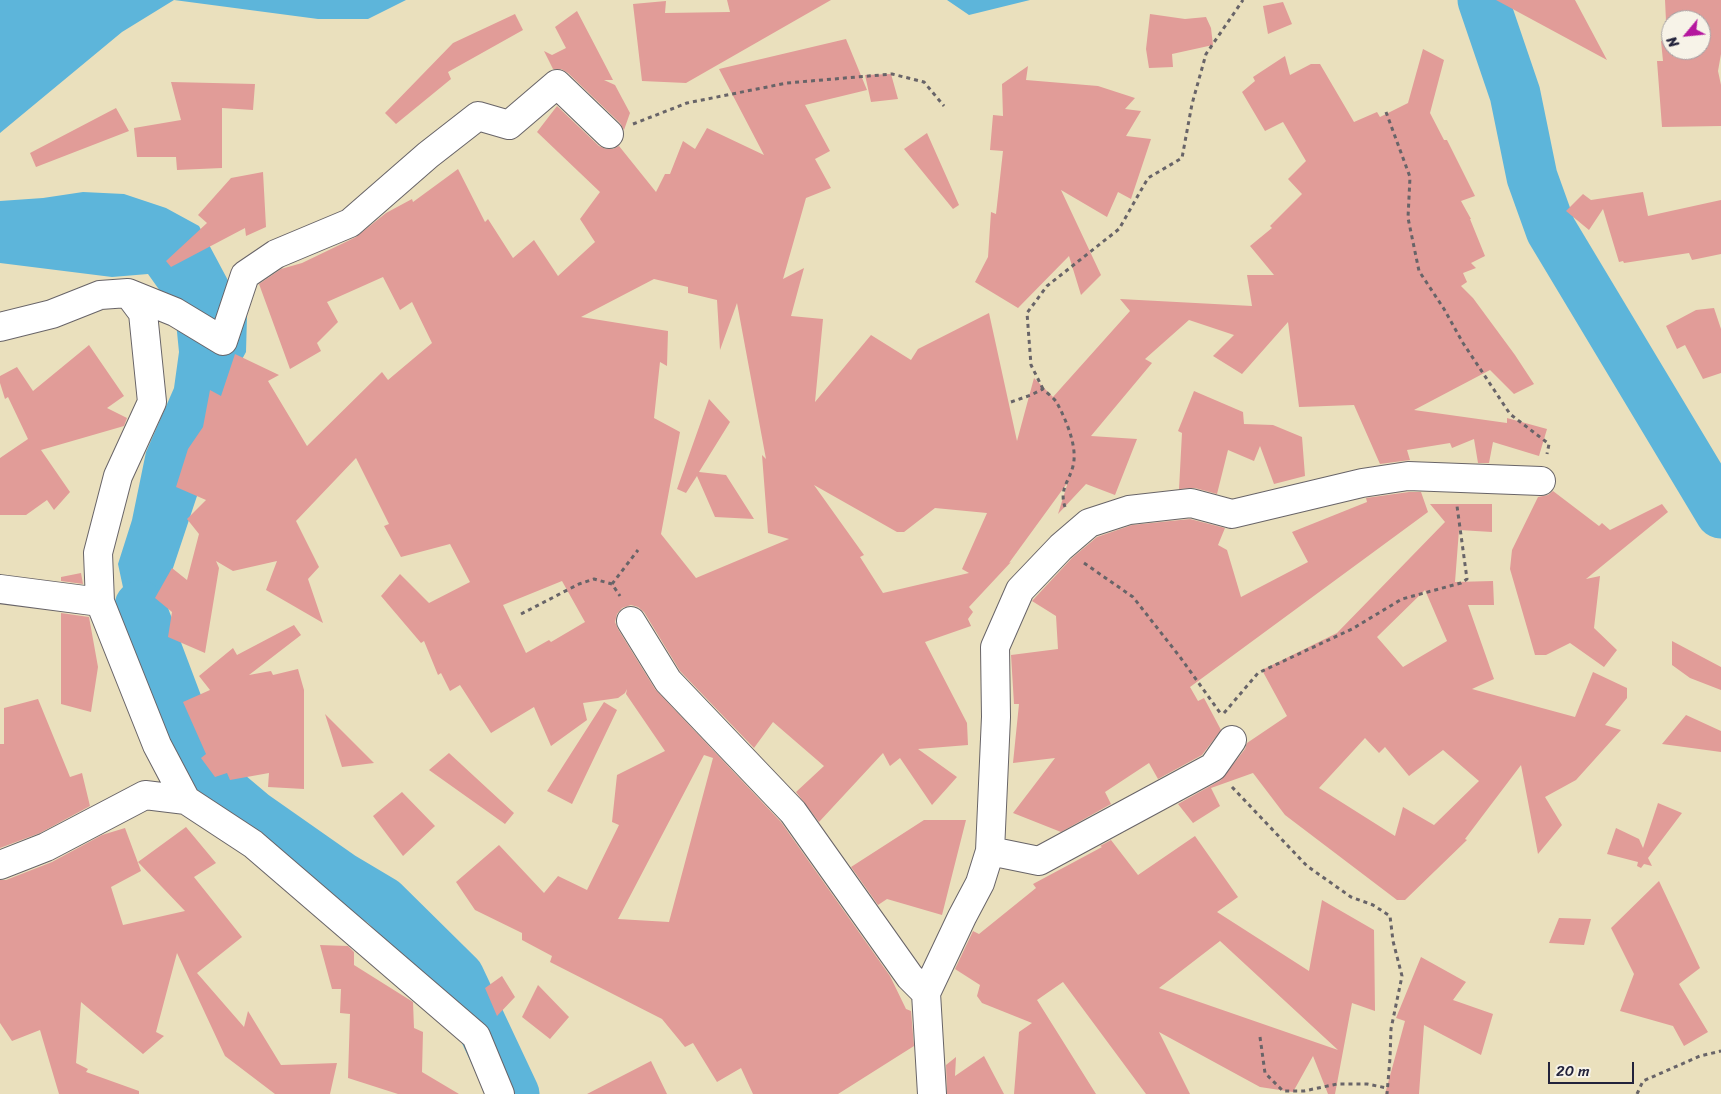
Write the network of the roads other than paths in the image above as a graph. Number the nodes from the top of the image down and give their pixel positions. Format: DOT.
graph roads {
  1 [pos="609,134"];
  2 [pos="128,293"];
  3 [pos="0,327"];
  4 [pos="1541,481"];
  5 [pos="0,589"];
  6 [pos="100,602"];
  7 [pos="631,621"];
  8 [pos="1232,740"];
  9 [pos="186,800"];
  10 [pos="990,851"];
  11 [pos="0,864"];
  12 [pos="926,993"];
  13 [pos="500,1094"];
  14 [pos="932,1094"];
  1 -- 2 [label="street"];
  2 -- 3 [label="street"];
  2 -- 6 [label="street"];
  4 -- 10 [label="street"];
  5 -- 6 [label="street"];
  6 -- 9 [label="street"];
  7 -- 12 [label="street"];
  8 -- 10 [label="street"];
  9 -- 11 [label="street"];
  9 -- 13 [label="street"];
  10 -- 12 [label="street"];
  12 -- 14 [label="street"];
}
